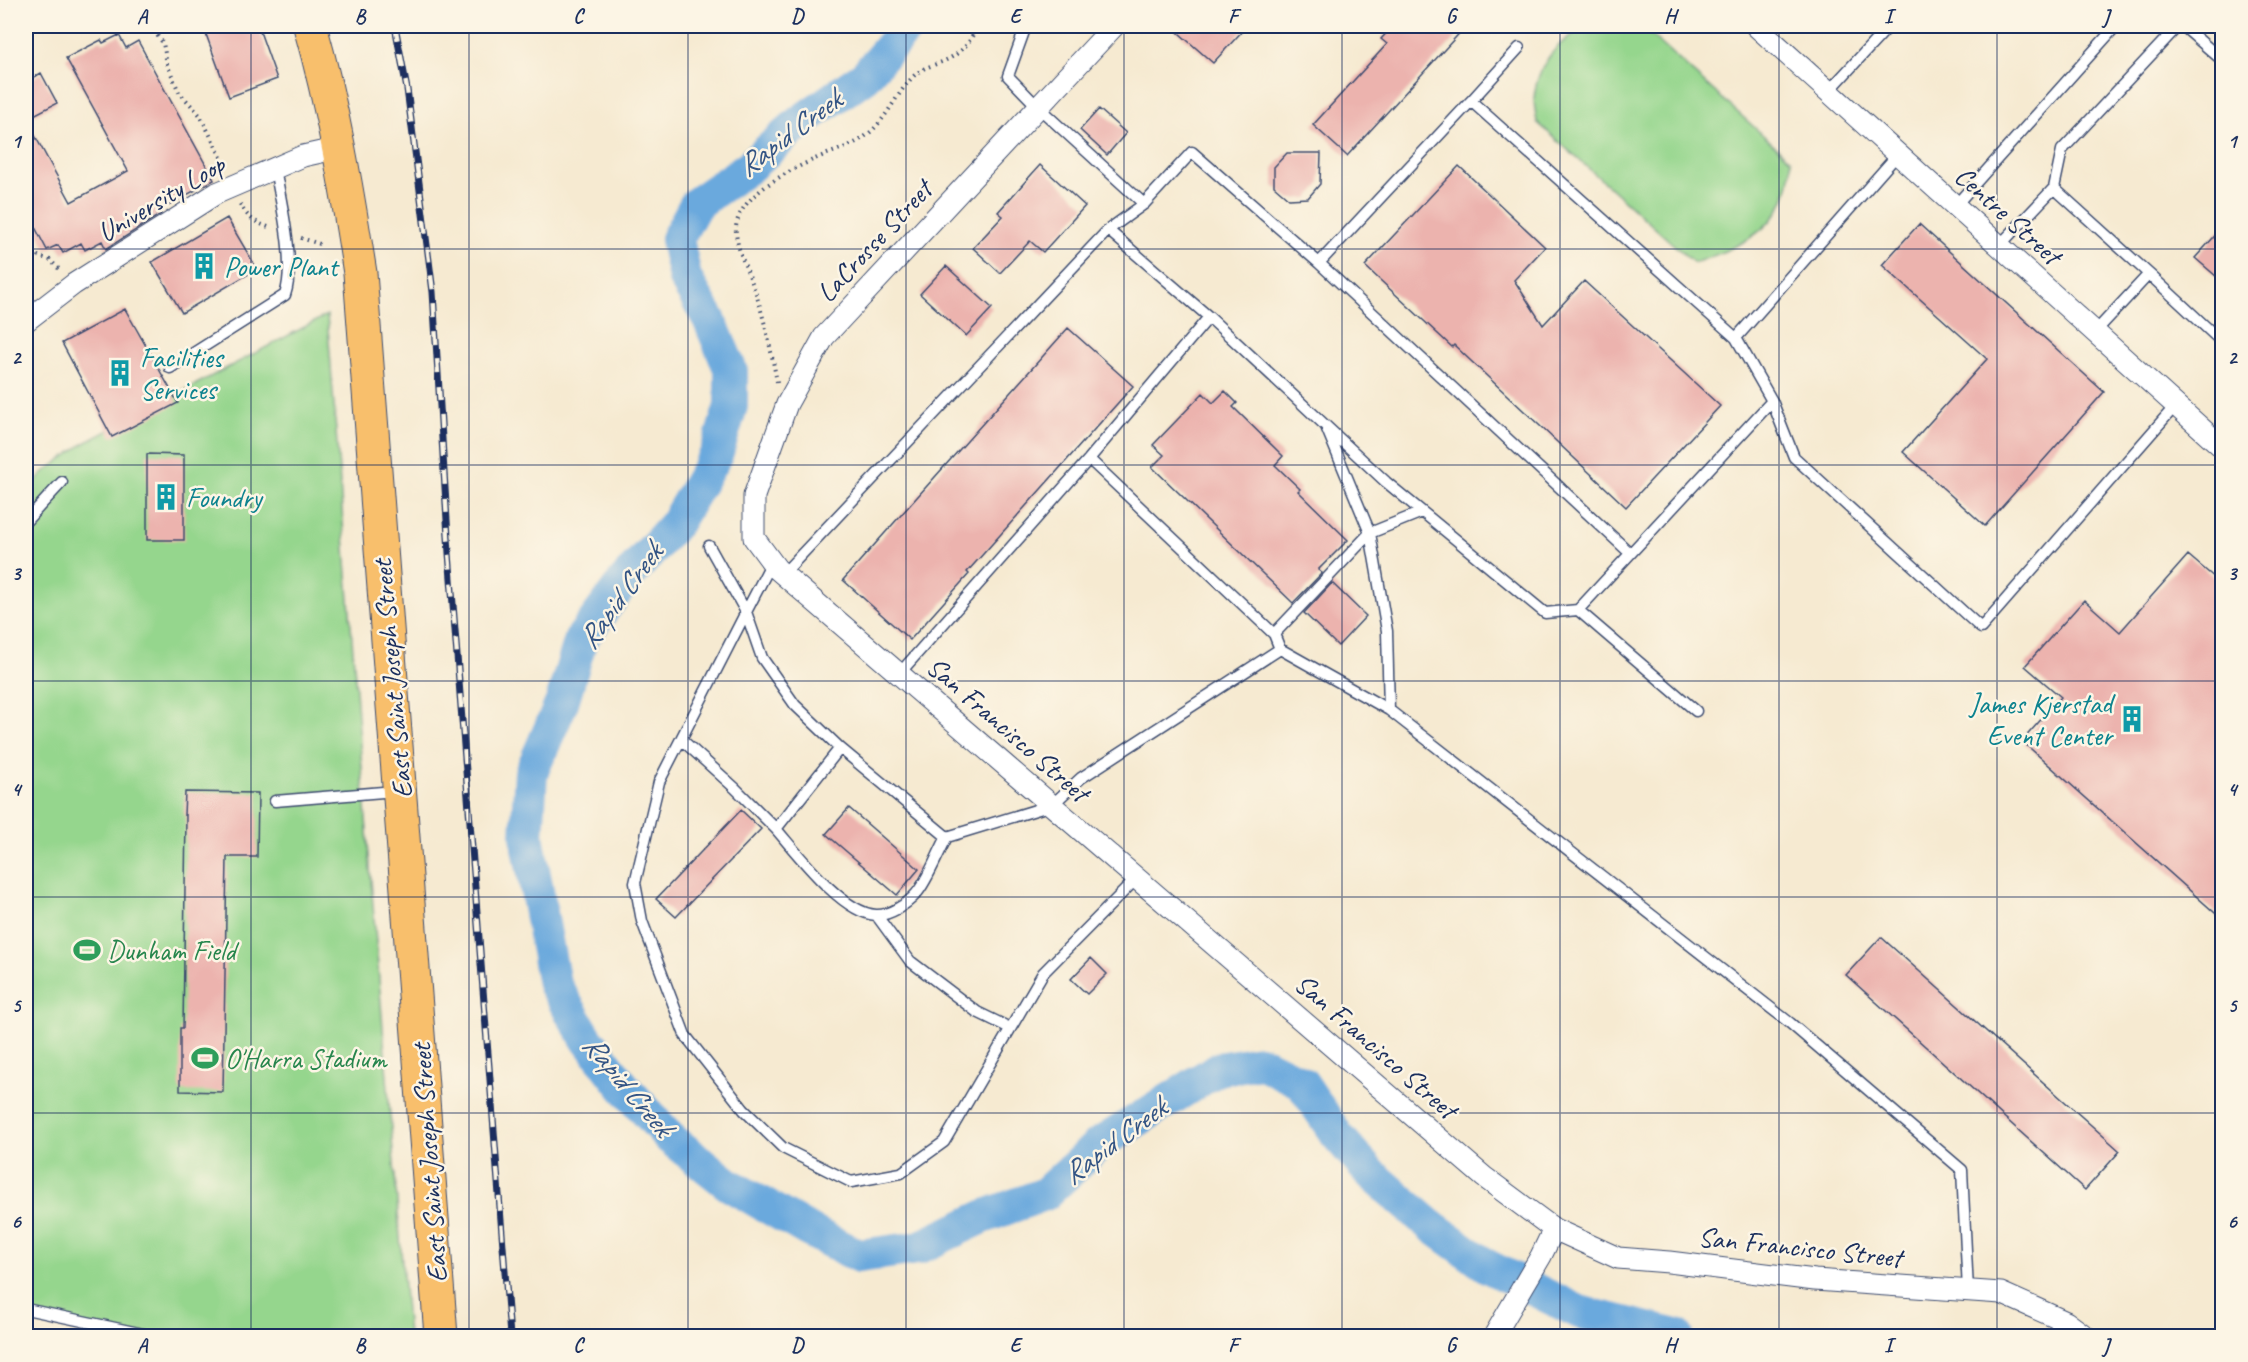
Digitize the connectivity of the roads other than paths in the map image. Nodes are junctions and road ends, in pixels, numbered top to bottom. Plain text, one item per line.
1 (310, 26) edge
2 (1026, 26) edge
3 (1114, 26) edge
4 (1756, 26) edge
5 (1889, 26) edge
6 (2116, 26) edge
7 (2178, 26) edge
8 (2183, 26) edge
9 (1519, 48) dead end
10 (2223, 60) edge
11 (1829, 91) junction
12 (1471, 101) junction
13 (1038, 107) junction
14 (339, 148) junction
15 (1898, 154) junction
16 (275, 168) junction
17 (2054, 188) junction
18 (1144, 204) junction
19 (1955, 206) junction
20 (1108, 230) junction
21 (2000, 245) junction
22 (1319, 263) junction
23 (2149, 274) junction
24 (1209, 317) junction
25 (26, 321) edge
26 (2095, 332) junction
27 (1736, 338) junction
28 (2223, 342) edge
29 (170, 368) dead end
30 (1772, 401) junction
31 (2176, 405) junction
32 (1326, 426) junction
33 (2223, 447) edge
34 (1089, 459) junction
35 (63, 483) dead end
36 (1422, 512) junction
37 (26, 521) edge
38 (1370, 532) junction
39 (754, 538) joint
40 (709, 546) dead end
41 (1630, 553) junction
42 (778, 568) junction
43 (1578, 610) junction
44 (746, 612) junction
45 (1274, 634) junction
46 (1280, 649) junction
47 (899, 674) junction
48 (1389, 710) junction
49 (1696, 711) dead end
50 (682, 740) junction
51 (840, 748) junction
52 (401, 791) junction
53 (275, 801) dead end
54 (1052, 805) junction
55 (776, 829) junction
56 (946, 837) junction
57 (1137, 878) junction
58 (877, 916) junction
59 (1010, 1028) junction
60 (1554, 1228) junction
61 (1968, 1291) junction
62 (26, 1309) edge
63 (1495, 1335) edge
64 (153, 1336) edge
65 (441, 1336) edge
66 (2085, 1336) edge

1 - 14 main road, East Saint Joseph Street
2 - 13 lane
3 - 13 street, LaCrosse Street
4 - 11 street, Centre Street
5 - 11 lane
6 - 19 lane
7 - 17 lane
8 - 10 lane
9 - 12 lane
11 - 15 street, Centre Street
12 - 22 lane
12 - 27 lane
13 - 18 lane
13 - 39 street, LaCrosse Street
14 - 16 street, University Loop
14 - 52 main road, East Saint Joseph Street
15 - 19 street, Centre Street
15 - 27 lane
16 - 25 street, University Loop
16 - 29 lane
17 - 21 lane
17 - 23 lane
18 - 20 lane
18 - 22 lane
19 - 21 street, Centre Street
20 - 24 lane
20 - 42 lane
21 - 26 street, Centre Street
22 - 41 lane
23 - 26 lane
23 - 28 lane
24 - 32 lane
24 - 34 lane
26 - 31 street, Centre Street
27 - 30 lane
30 - 31 lane
30 - 41 lane
31 - 33 street, Centre Street
32 - 36 lane
32 - 38 lane
34 - 45 lane
34 - 47 lane
35 - 37 lane
36 - 38 lane
36 - 43 lane
38 - 45 lane
38 - 48 lane
39 - 42 street, San Francisco Street
40 - 44 lane
41 - 43 lane
42 - 44 lane
42 - 47 street, San Francisco Street
43 - 49 lane
44 - 50 lane
44 - 51 lane
45 - 46 lane
46 - 48 lane
46 - 54 lane
47 - 54 street, San Francisco Street
48 - 61 lane
50 - 55 lane
50 - 59 lane
51 - 55 lane
51 - 56 lane
52 - 53 lane
52 - 65 main road, East Saint Joseph Street
54 - 56 lane
54 - 57 street, San Francisco Street
55 - 58 lane
56 - 58 lane
57 - 59 lane
57 - 60 street, San Francisco Street
58 - 59 lane
60 - 61 street, San Francisco Street
60 - 63 street
61 - 66 street, San Francisco Street
62 - 64 lane

